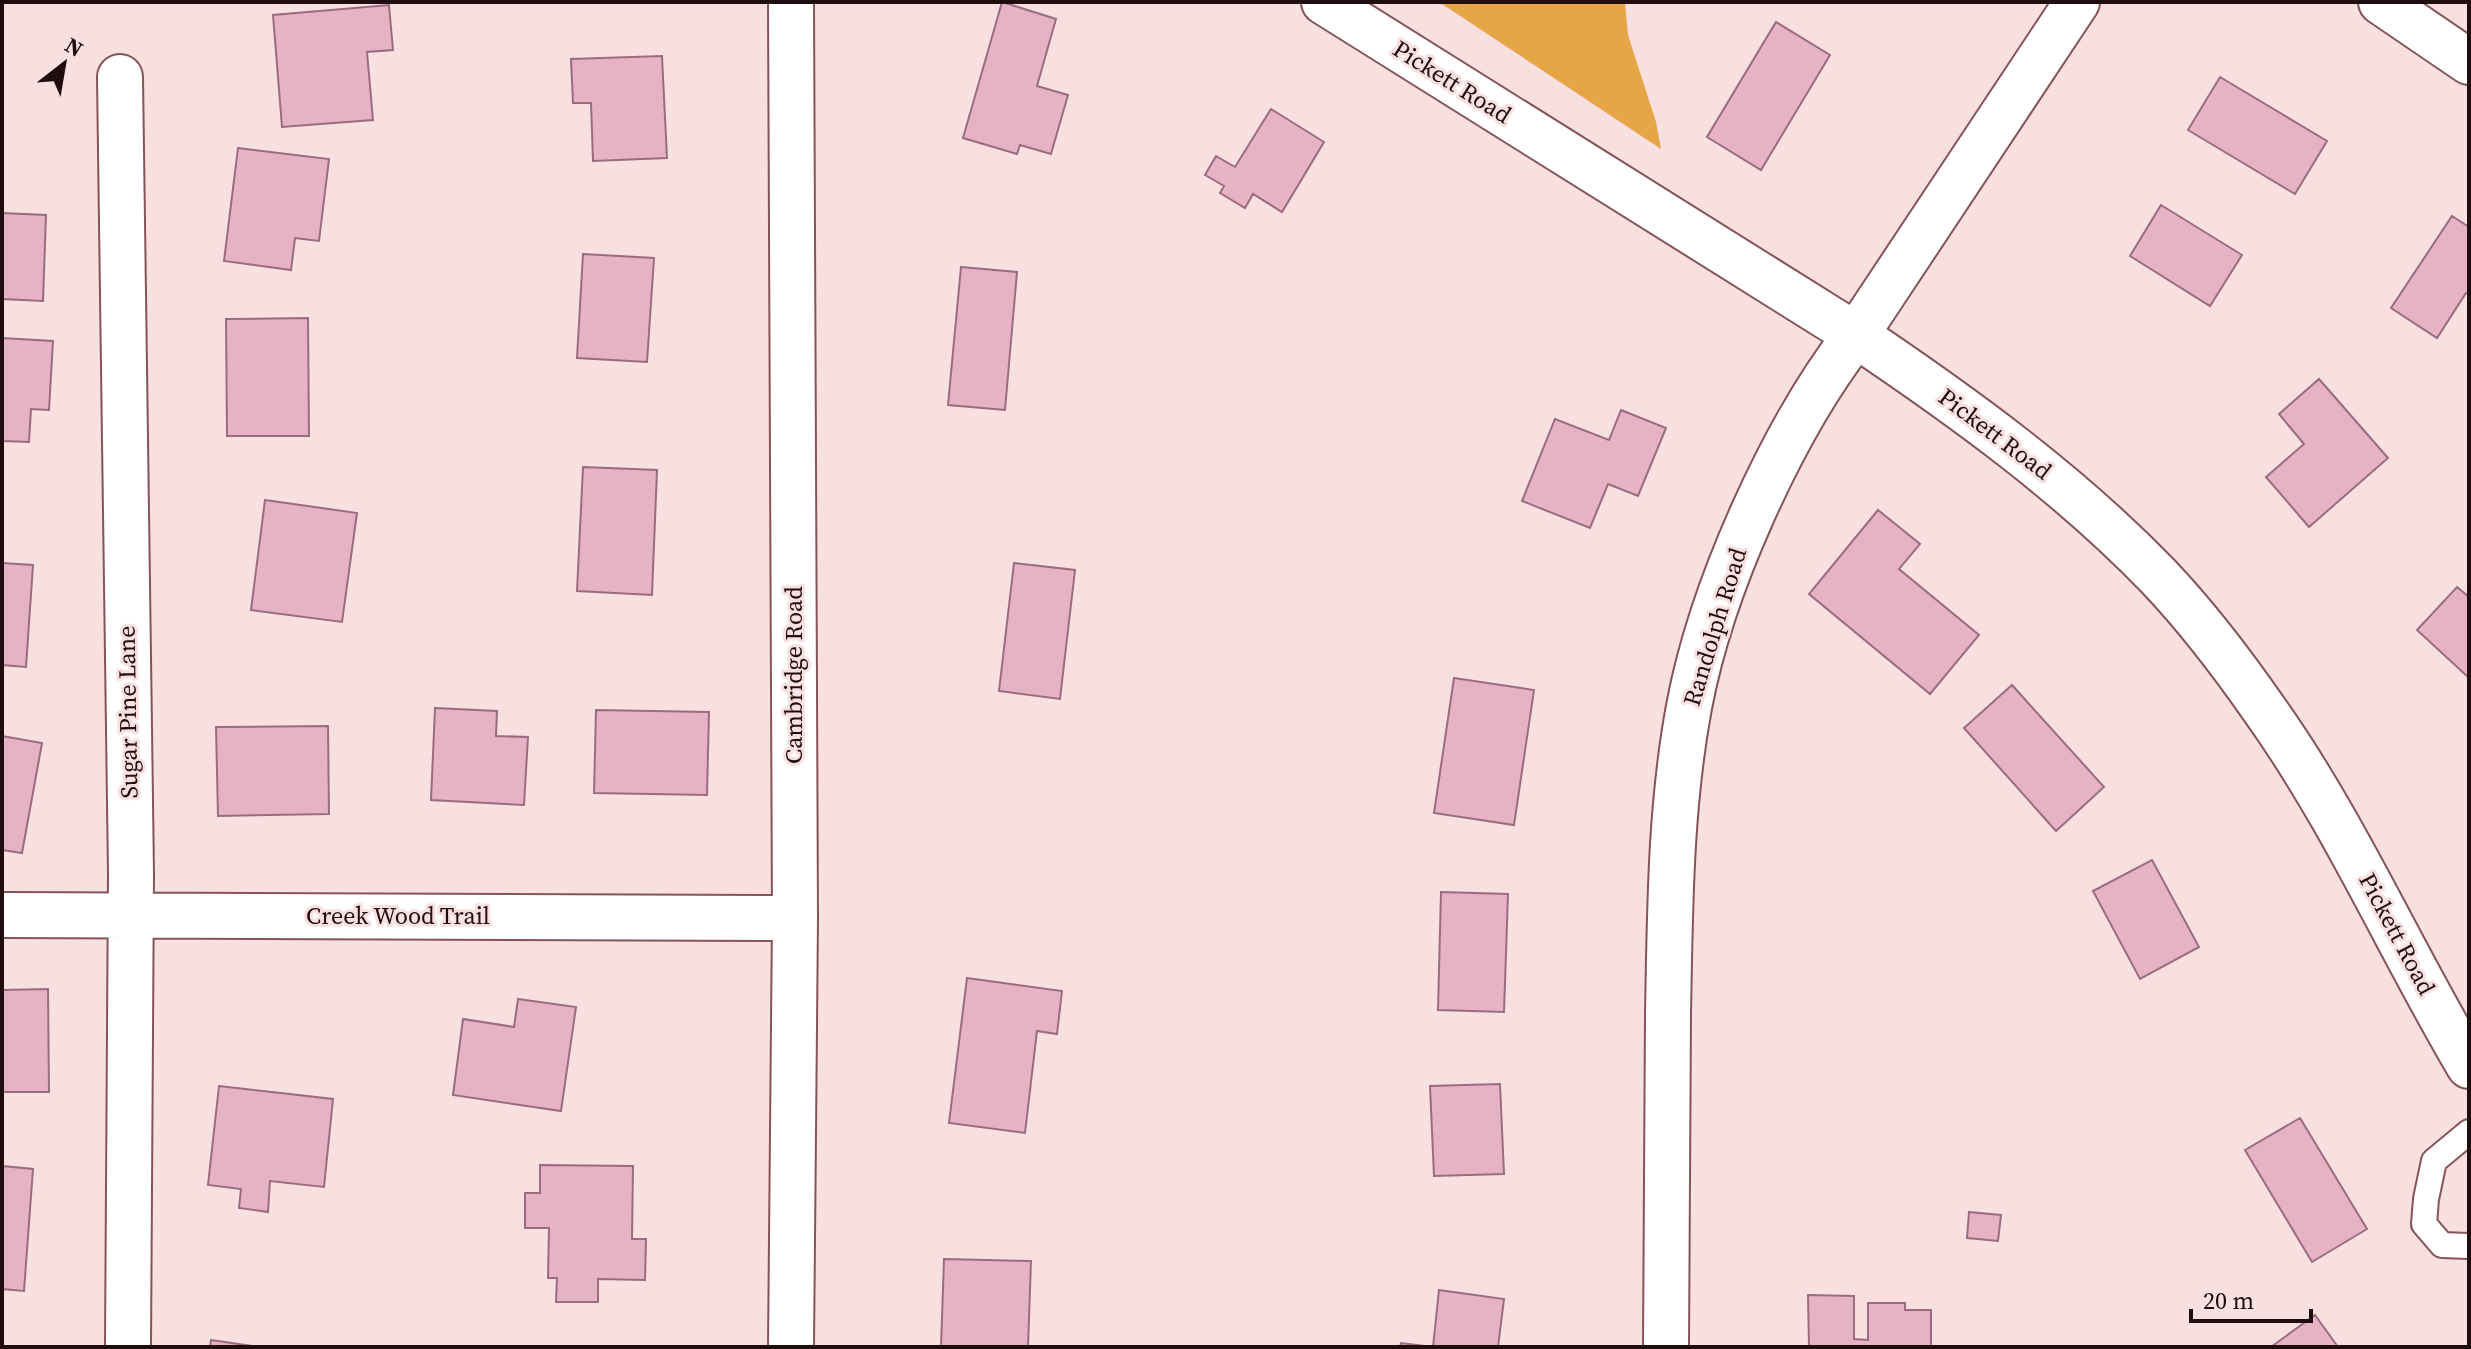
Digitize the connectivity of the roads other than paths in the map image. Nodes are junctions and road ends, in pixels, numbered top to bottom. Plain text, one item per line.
1 (791, 2) edge
2 (1324, 2) edge
3 (2077, 2) edge
4 (2381, 2) edge
5 (2469, 62) edge
6 (120, 77) dead end
7 (1856, 335) junction
8 (2, 915) edge
9 (130, 916) junction
10 (795, 918) junction
11 (2469, 1066) edge
12 (2469, 1132) edge
13 (2469, 1246) edge
14 (128, 1347) edge
15 (791, 1347) edge
16 (1666, 1347) edge

1 - 10 street, Cambridge Road
2 - 7 street, Pickett Road
3 - 7 street, Randolph Road
4 - 5 street
6 - 9 street, Sugar Pine Lane
7 - 11 street, Pickett Road
7 - 16 street, Randolph Road
8 - 9 street, Creek Wood Trail
9 - 10 street, Creek Wood Trail
9 - 14 street, Sugar Pine Lane
10 - 15 street, Cambridge Road
12 - 13 lane

